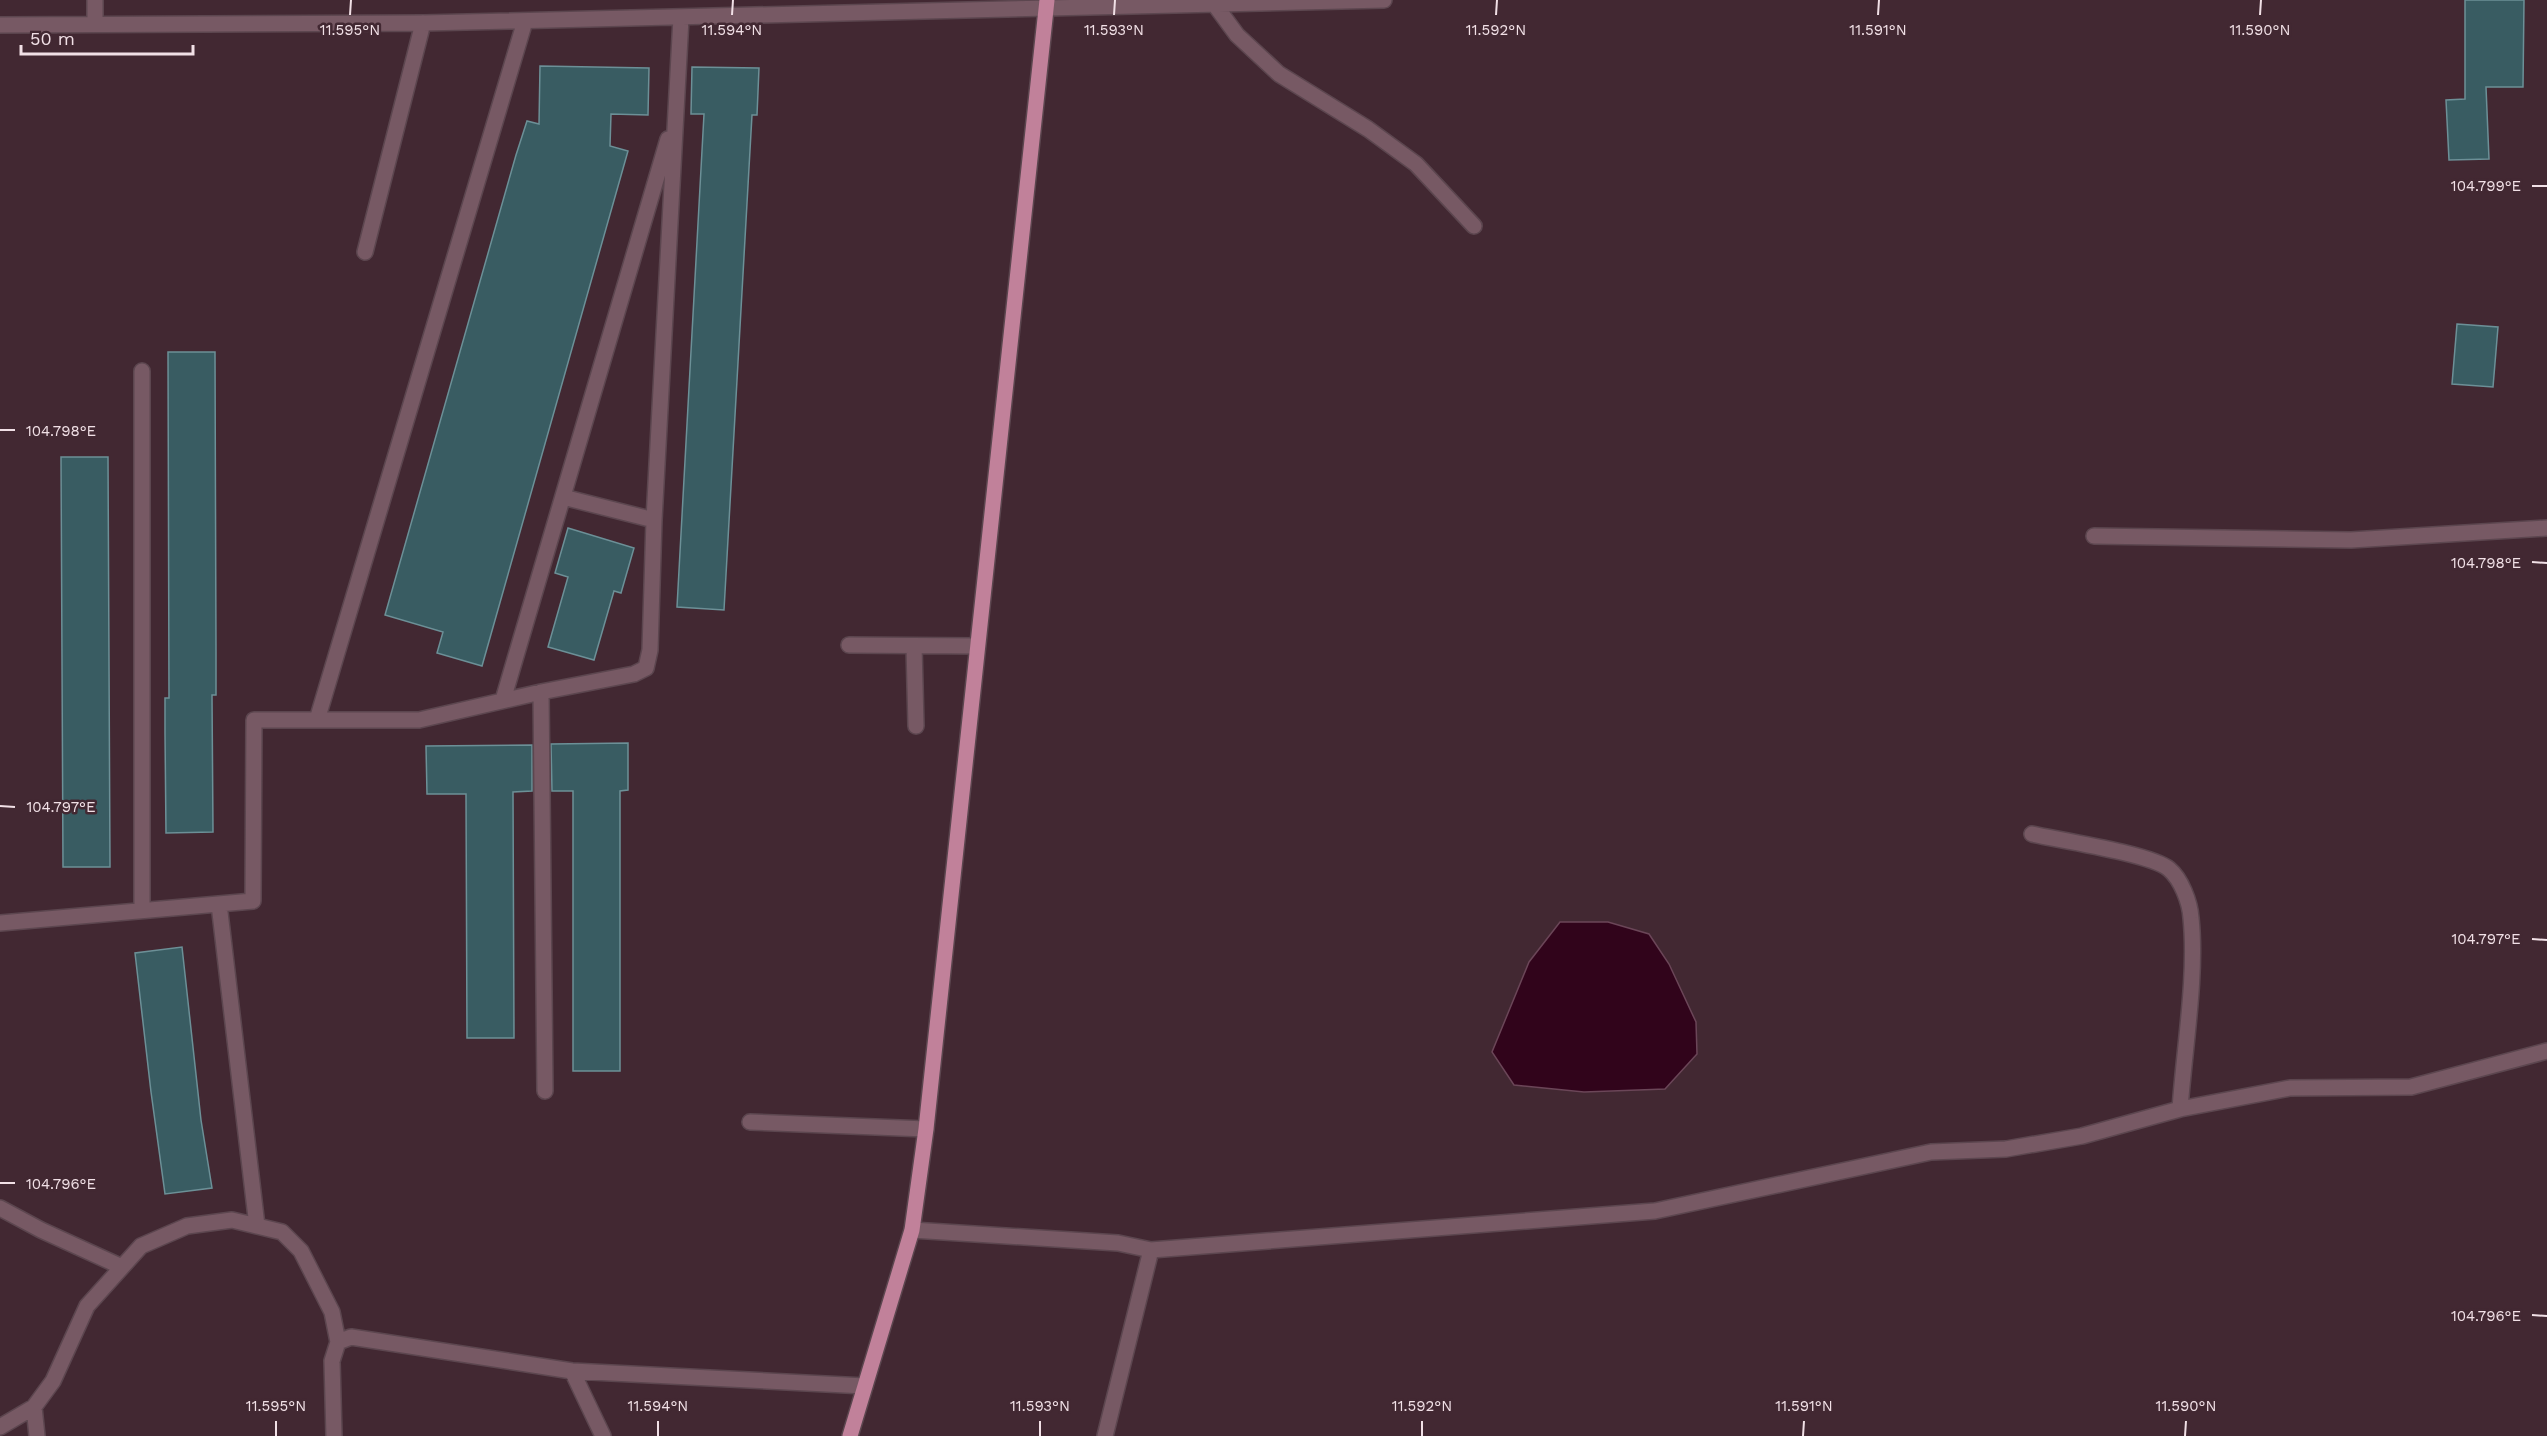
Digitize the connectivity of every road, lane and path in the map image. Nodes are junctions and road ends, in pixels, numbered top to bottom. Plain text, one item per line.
1 (95, 0) edge
2 (1384, 0) edge
3 (1047, 5) edge
4 (1215, 5) junction
5 (681, 18) junction
6 (525, 21) junction
7 (423, 23) junction
8 (95, 24) junction
9 (0, 25) edge
10 (676, 113) junction
11 (1474, 226) dead end
12 (365, 252) dead end
13 (142, 371) dead end
14 (563, 497) junction
15 (654, 520) junction
16 (2547, 528) edge
17 (2094, 536) dead end
18 (849, 645) dead end
19 (914, 646) junction
20 (977, 646) junction
21 (541, 692) junction
22 (503, 700) junction
23 (317, 720) junction
24 (916, 726) dead end
25 (2032, 834) dead end
26 (219, 904) junction
27 (142, 910) junction
28 (0, 923) edge
29 (2547, 1051) edge
30 (546, 1091) dead end
31 (2180, 1109) junction
32 (750, 1122) dead end
33 (926, 1129) junction
34 (0, 1208) edge
35 (256, 1226) junction
36 (912, 1230) junction
37 (1150, 1250) junction
38 (122, 1267) junction
39 (338, 1342) junction
40 (572, 1371) junction
41 (865, 1386) junction
42 (34, 1407) junction
43 (0, 1427) edge
44 (37, 1436) edge
45 (334, 1436) edge
46 (603, 1436) edge
47 (850, 1436) edge
48 (1105, 1436) edge

1 - 8 street
2 - 4 street
3 - 4 street
3 - 5 street
3 - 20 main road
4 - 11 street
5 - 6 street
5 - 10 street
6 - 7 street
6 - 23 street
7 - 8 street
7 - 12 street
8 - 9 street
10 - 14 street
10 - 15 street
13 - 27 street
14 - 15 street
14 - 22 street
15 - 21 street
16 - 17 street
18 - 19 street
19 - 20 street
19 - 24 street
20 - 33 main road
21 - 22 street
21 - 30 street
22 - 23 street
23 - 26 street
25 - 31 street
26 - 27 street
26 - 35 street
27 - 28 street
29 - 31 street
31 - 37 street
32 - 33 street
33 - 36 main road
34 - 38 street
35 - 38 street
35 - 39 street
36 - 37 street
36 - 41 main road
37 - 48 street
38 - 42 street
39 - 40 street
39 - 45 street
40 - 41 street
40 - 46 street
41 - 47 main road
42 - 43 street
42 - 44 street

